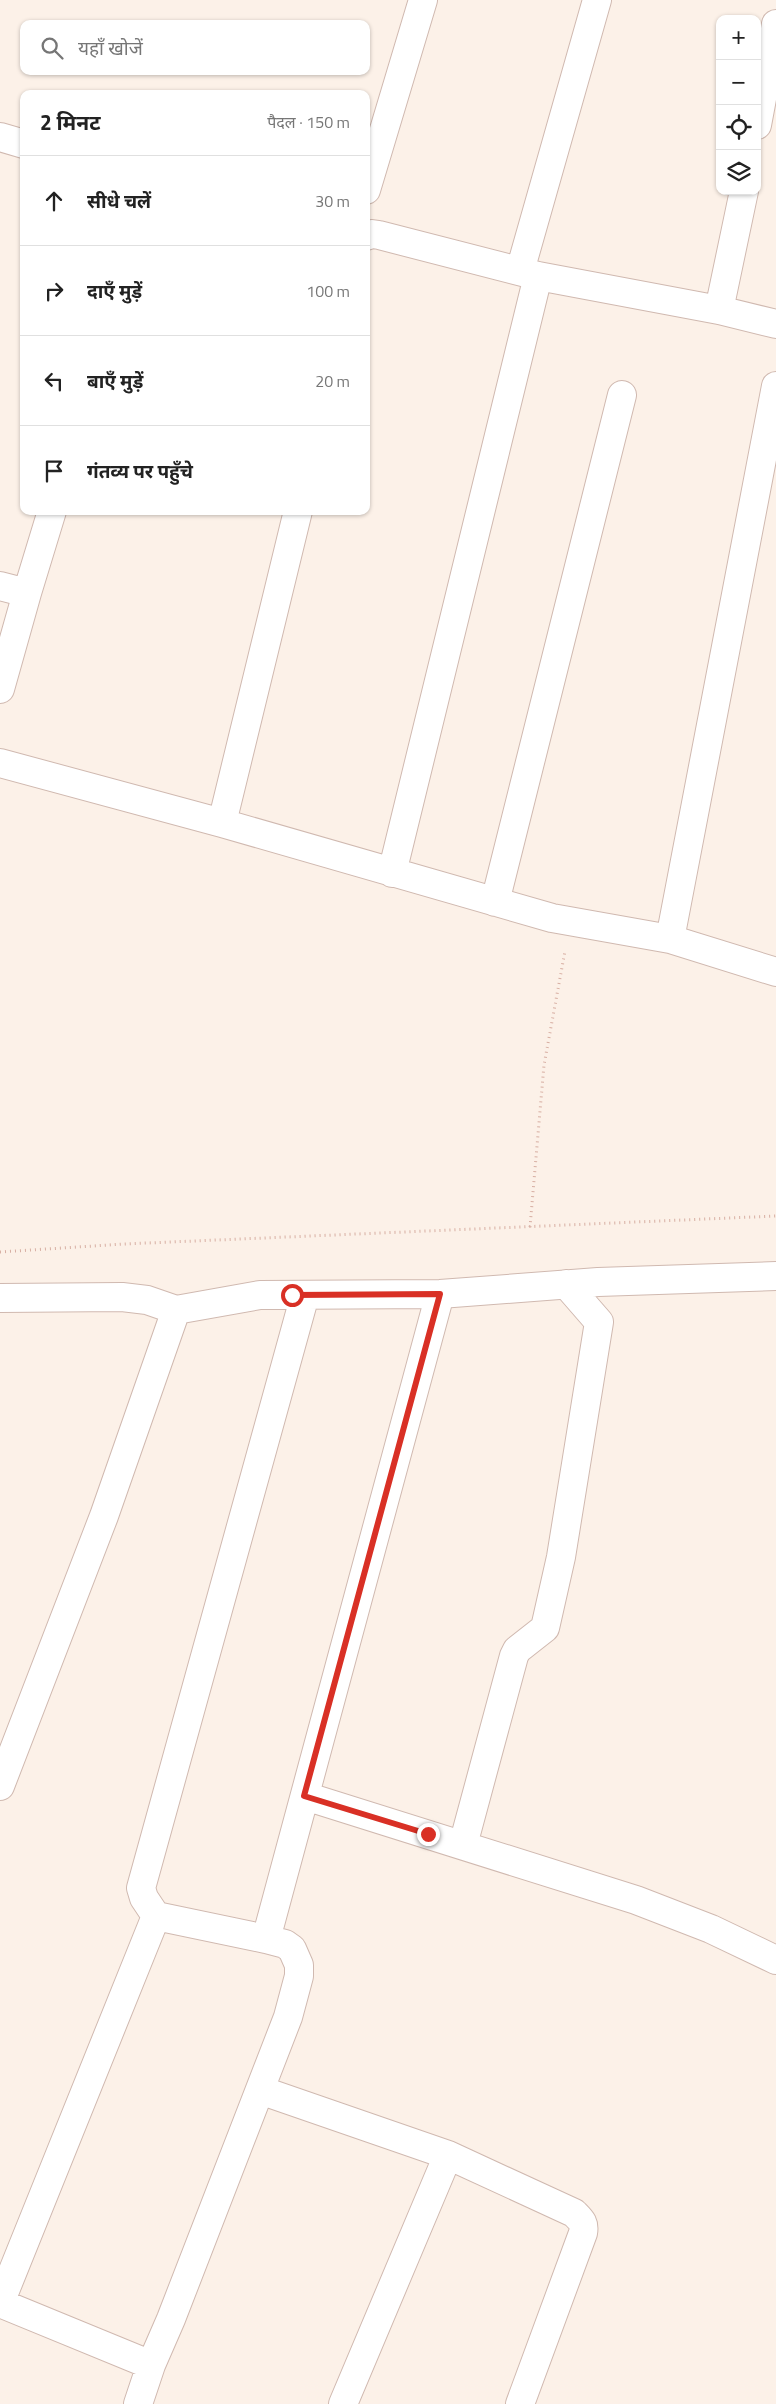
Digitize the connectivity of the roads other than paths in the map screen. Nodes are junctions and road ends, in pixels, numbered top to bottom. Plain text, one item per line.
1 (423, 0) edge
2 (597, 0) edge
3 (776, 24) edge
4 (761, 105) edge
5 (0, 137) edge
6 (20, 143) edge
7 (370, 177) edge
8 (743, 195) edge
9 (370, 235) edge
10 (529, 273) junction
11 (720, 310) junction
12 (776, 324) edge
13 (776, 386) edge
14 (622, 395) dead end
15 (51, 515) edge
16 (297, 515) edge
17 (0, 586) edge
18 (27, 593) junction
19 (0, 690) edge
20 (0, 763) edge
21 (222, 823) junction
22 (392, 873) junction
23 (495, 902) junction
24 (670, 939) junction
25 (776, 972) edge
26 (776, 1276) edge
27 (566, 1284) junction
28 (305, 1294) junction
29 (440, 1294) junction
30 (0, 1298) edge
31 (176, 1310) junction
32 (0, 1786) edge
33 (304, 1796) junction
34 (463, 1845) junction
35 (156, 1916) junction
36 (266, 1939) junction
37 (776, 1960) edge
38 (260, 2090) junction
39 (448, 2155) junction
40 (0, 2303) edge
41 (151, 2364) junction
42 (138, 2404) edge
43 (343, 2404) edge
44 (520, 2404) edge

1 - 7 street
2 - 10 street
3 - 4 street
5 - 6 street
8 - 11 street
9 - 10 street
10 - 11 street
10 - 22 street
11 - 12 street
13 - 24 street
14 - 23 street
15 - 18 street
16 - 21 street
17 - 18 street
18 - 19 street
20 - 21 street
21 - 22 street
22 - 23 street
23 - 24 street
24 - 25 street
26 - 27 street
27 - 29 street
27 - 34 street
28 - 29 street
28 - 31 street
28 - 35 street
29 - 33 street
30 - 31 street
31 - 32 street
33 - 34 street
33 - 36 street
34 - 37 street
35 - 36 street
35 - 40 street
36 - 38 street
38 - 39 street
38 - 41 street
39 - 43 street
39 - 44 street
40 - 41 street
41 - 42 street

